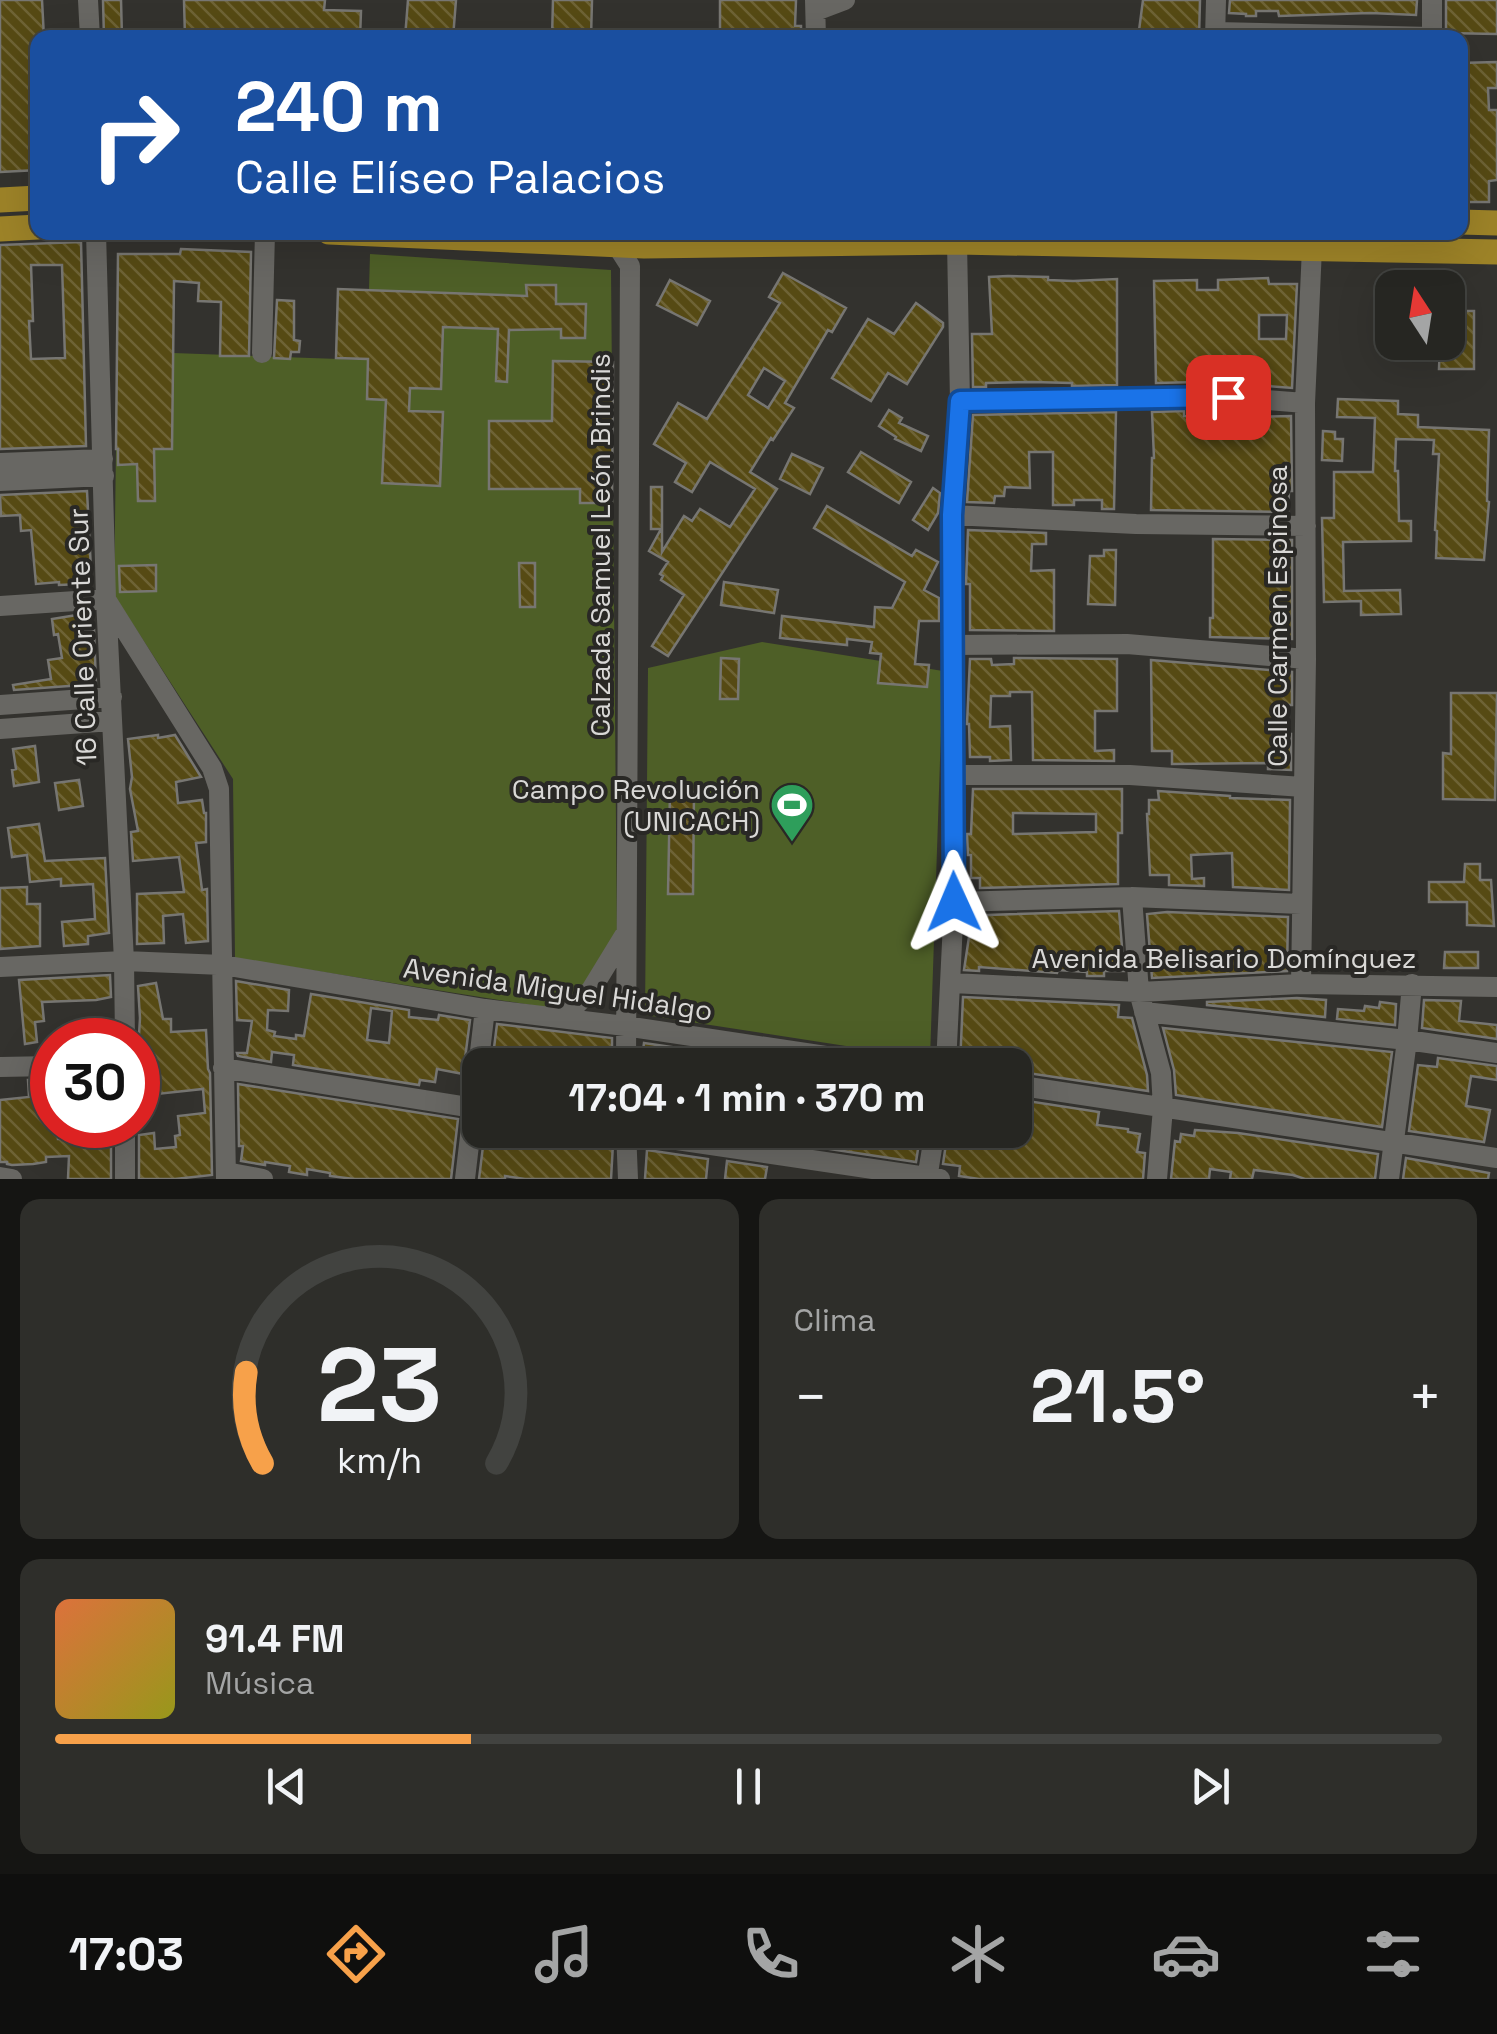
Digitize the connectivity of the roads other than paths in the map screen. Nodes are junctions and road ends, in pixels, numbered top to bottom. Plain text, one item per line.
1 (88, 0) edge
2 (845, 0) edge
3 (1216, 0) edge
4 (1432, 0) edge
5 (815, 6) edge
6 (90, 30) edge
7 (1216, 30) edge
8 (1432, 30) edge
9 (30, 198) edge
10 (0, 200) edge
11 (1468, 222) edge
12 (1497, 223) edge
13 (30, 227) edge
14 (0, 229) edge
15 (96, 240) edge
16 (265, 240) edge
17 (530, 240) edge
18 (957, 242) junction
19 (1433, 242) edge
20 (630, 244) edge
21 (1312, 248) junction
22 (1497, 252) edge
23 (262, 352) dead end
24 (960, 401) junction
25 (1305, 403) junction
26 (0, 462) edge
27 (103, 468) junction
28 (0, 481) edge
29 (952, 515) junction
30 (1306, 526) junction
31 (106, 600) junction
32 (0, 606) edge
33 (952, 646) junction
34 (1306, 659) junction
35 (112, 696) junction
36 (0, 705) edge
37 (112, 721) junction
38 (0, 729) edge
39 (953, 775) junction
40 (1304, 787) junction
41 (1132, 897) junction
42 (954, 902) junction
43 (1301, 904) junction
44 (625, 935) junction
45 (124, 961) junction
46 (223, 965) junction
47 (0, 967) edge
48 (952, 984) junction
49 (1301, 984) junction
50 (1412, 984) junction
51 (1497, 986) edge
52 (1141, 1002) junction
53 (485, 1009) junction
54 (125, 1018) edge
55 (552, 1018) junction
56 (625, 1026) junction
57 (1407, 1040) junction
58 (482, 1048) edge
59 (626, 1048) edge
60 (772, 1048) edge
61 (947, 1048) edge
62 (1497, 1053) edge
63 (0, 1066) edge
64 (30, 1066) edge
65 (223, 1068) junction
66 (1032, 1088) edge
67 (462, 1107) edge
68 (1163, 1108) junction
69 (1394, 1142) junction
70 (126, 1148) edge
71 (470, 1148) edge
72 (623, 1148) edge
73 (733, 1148) edge
74 (934, 1148) edge
75 (1497, 1158) edge
76 (226, 1176) edge
77 (0, 1177) edge
78 (931, 1178) edge
79 (12, 1179) edge
80 (126, 1179) edge
81 (263, 1179) edge
82 (465, 1179) edge
83 (628, 1179) edge
84 (1157, 1179) edge
85 (1389, 1179) edge

1 - 6 street
2 - 5 street
3 - 7 street
4 - 8 street
9 - 10 main road
11 - 12 main road
13 - 14 main road
15 - 27 street, 16 Calle Oriente Sur
16 - 23 street
17 - 20 main road
18 - 20 main road
18 - 21 main road
18 - 24 street
19 - 21 main road
19 - 22 main road
20 - 44 street, Calzada Samuel León Brindis
21 - 25 street, Calle Carmen Espinosa
24 - 25 street
24 - 29 street
25 - 30 street, Calle Carmen Espinosa
26 - 27 street
27 - 28 street
27 - 31 street, 16 Calle Oriente Sur
29 - 30 street
29 - 33 street
30 - 34 street, Calle Carmen Espinosa
31 - 32 street
31 - 35 street, 16 Calle Oriente Sur
31 - 46 street
33 - 34 street
33 - 39 street
34 - 40 street, Calle Carmen Espinosa
35 - 36 street
35 - 37 street, 16 Calle Oriente Sur
37 - 38 street
37 - 45 street, 16 Calle Oriente Sur
39 - 40 street
39 - 42 street
40 - 43 street, Calle Carmen Espinosa
41 - 42 street
41 - 43 street
41 - 52 street
42 - 48 street
43 - 49 street, Calle Carmen Espinosa
44 - 55 street
44 - 56 street, Calzada Samuel León Brindis
45 - 46 street, Avenida Miguel Hidalgo
45 - 47 street, Avenida Miguel Hidalgo
45 - 54 street, 16 Calle Oriente Sur
46 - 53 street, Avenida Miguel Hidalgo
46 - 65 street
48 - 52 street, Avenida Belisario Domínguez
48 - 61 street
49 - 50 street, Avenida Belisario Domínguez
49 - 52 street, Avenida Belisario Domínguez
50 - 51 street, Avenida Belisario Domínguez
50 - 57 street
52 - 57 street
52 - 68 street
53 - 55 street, Avenida Miguel Hidalgo
53 - 58 street
55 - 56 street, Avenida Miguel Hidalgo
56 - 59 street, Calzada Samuel León Brindis
56 - 60 street, Avenida Miguel Hidalgo
57 - 62 street
57 - 69 street
63 - 64 street
65 - 67 street
65 - 76 street
66 - 68 street
68 - 69 street
68 - 84 street
69 - 75 street
69 - 85 street
70 - 80 street
71 - 82 street
72 - 83 street
73 - 78 street
74 - 78 street
76 - 81 street
77 - 79 street

